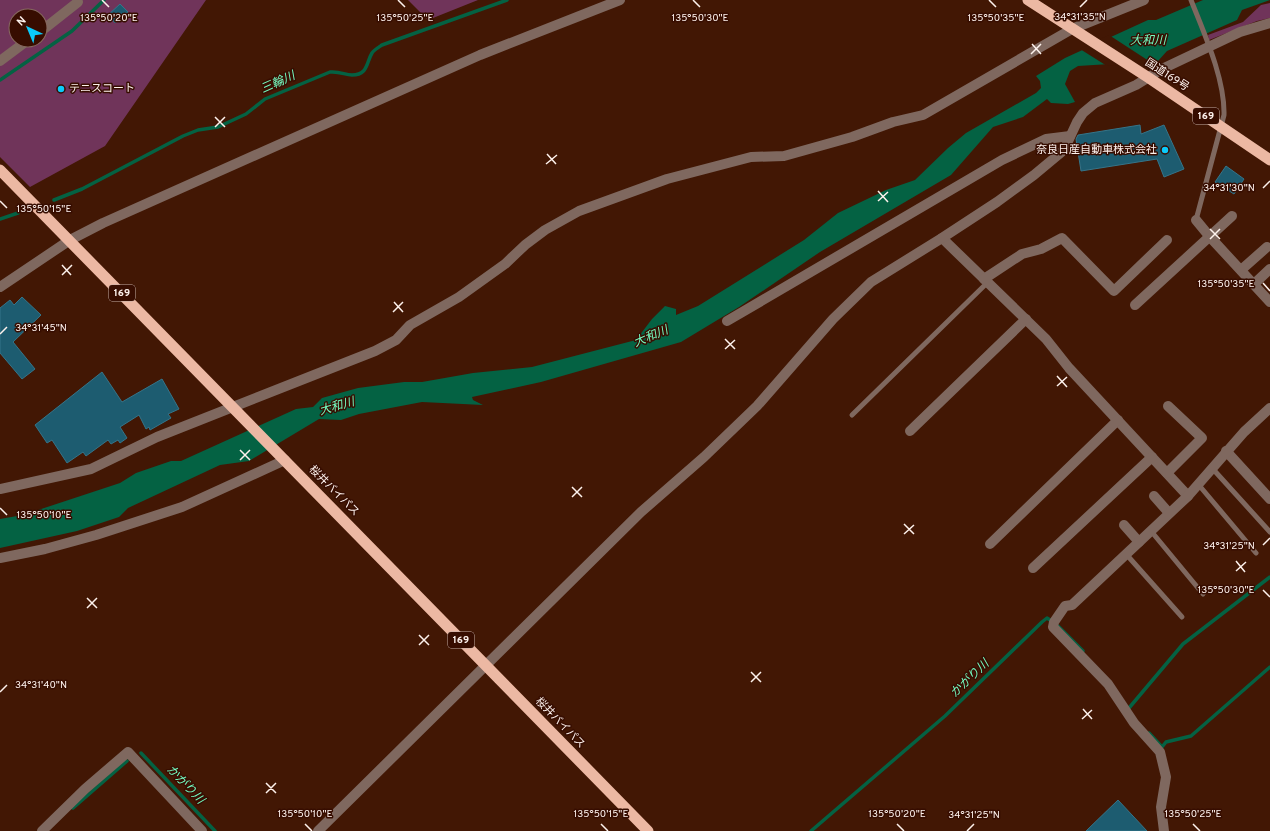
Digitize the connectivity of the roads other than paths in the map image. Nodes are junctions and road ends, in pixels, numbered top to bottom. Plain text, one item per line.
1 (620, 0) edge
2 (1028, 0) edge
3 (1144, 0) edge
4 (1190, 0) edge
5 (79, 1) edge
6 (1270, 22) edge
7 (48, 26) edge
8 (1074, 31) junction
9 (1209, 47) junction
10 (17, 48) edge
11 (0, 61) edge
12 (1145, 76) junction
13 (1220, 125) junction
14 (1070, 136) junction
15 (1270, 160) edge
16 (0, 170) edge
17 (1232, 216) dead end
18 (1196, 220) joint
19 (1210, 237) junction
20 (942, 238) junction
21 (70, 240) junction
22 (1167, 240) dead end
23 (1267, 247) dead end
24 (1270, 269) edge
25 (1242, 270) junction
26 (986, 280) junction
27 (1254, 284) junction
28 (0, 287) edge
29 (1270, 302) edge
30 (1135, 305) dead end
31 (1026, 319) junction
32 (727, 321) dead end
33 (1168, 406) dead end
34 (234, 408) junction
35 (1270, 408) edge
36 (852, 415) dead end
37 (1118, 420) junction
38 (910, 431) dead end
39 (1226, 451) junction
40 (1152, 457) junction
41 (285, 460) junction
42 (1212, 468) junction
43 (1167, 474) junction
44 (1198, 484) junction
45 (0, 489) edge
46 (1154, 496) dead end
47 (1188, 496) junction
48 (1270, 499) edge
49 (1169, 514) junction
50 (1124, 524) dead end
51 (1151, 531) junction
52 (1270, 532) edge
53 (1139, 542) junction
54 (990, 544) dead end
55 (1256, 553) dead end
56 (1126, 554) junction
57 (0, 558) edge
58 (1033, 568) dead end
59 (1203, 594) dead end
60 (1182, 617) dead end
61 (486, 665) junction
62 (42, 831) edge
63 (202, 831) edge
64 (318, 831) edge
65 (648, 831) edge
66 (1164, 831) edge

1 - 21 street
2 - 8 highway, 国道169号 / 169
3 - 8 street
4 - 9 lane
5 - 7 street
6 - 9 street
8 - 12 highway, 国道169号 / 169
8 - 34 street
9 - 12 street
9 - 13 lane
10 - 11 street
12 - 13 highway, 国道169号 / 169
12 - 14 street
13 - 15 highway, 国道169号 / 169
13 - 18 lane
14 - 20 street
14 - 32 street
16 - 21 highway, 桜井バイパス / 169
17 - 19 street
18 - 19 street
19 - 25 street
19 - 30 street
20 - 26 street
20 - 61 street
21 - 28 street
21 - 34 highway, 桜井バイパス / 169
22 - 26 street
23 - 25 street
24 - 27 street
25 - 27 street
26 - 31 street
26 - 36 lane
27 - 29 street
31 - 37 street
31 - 38 street
33 - 43 street
34 - 41 highway, 桜井バイパス / 169
34 - 45 street
35 - 39 street
37 - 40 street
37 - 54 street
39 - 42 street
39 - 48 street
40 - 43 street
40 - 58 street
41 - 57 street
41 - 61 highway, 桜井バイパス / 169
42 - 44 street
42 - 52 lane
43 - 47 street
44 - 47 street
44 - 55 lane
46 - 49 street
47 - 49 street
49 - 51 street
50 - 53 street
51 - 53 street
51 - 59 lane
53 - 56 street
56 - 60 lane
56 - 66 street
61 - 64 street
61 - 65 highway, 桜井バイパス / 169
62 - 63 street

